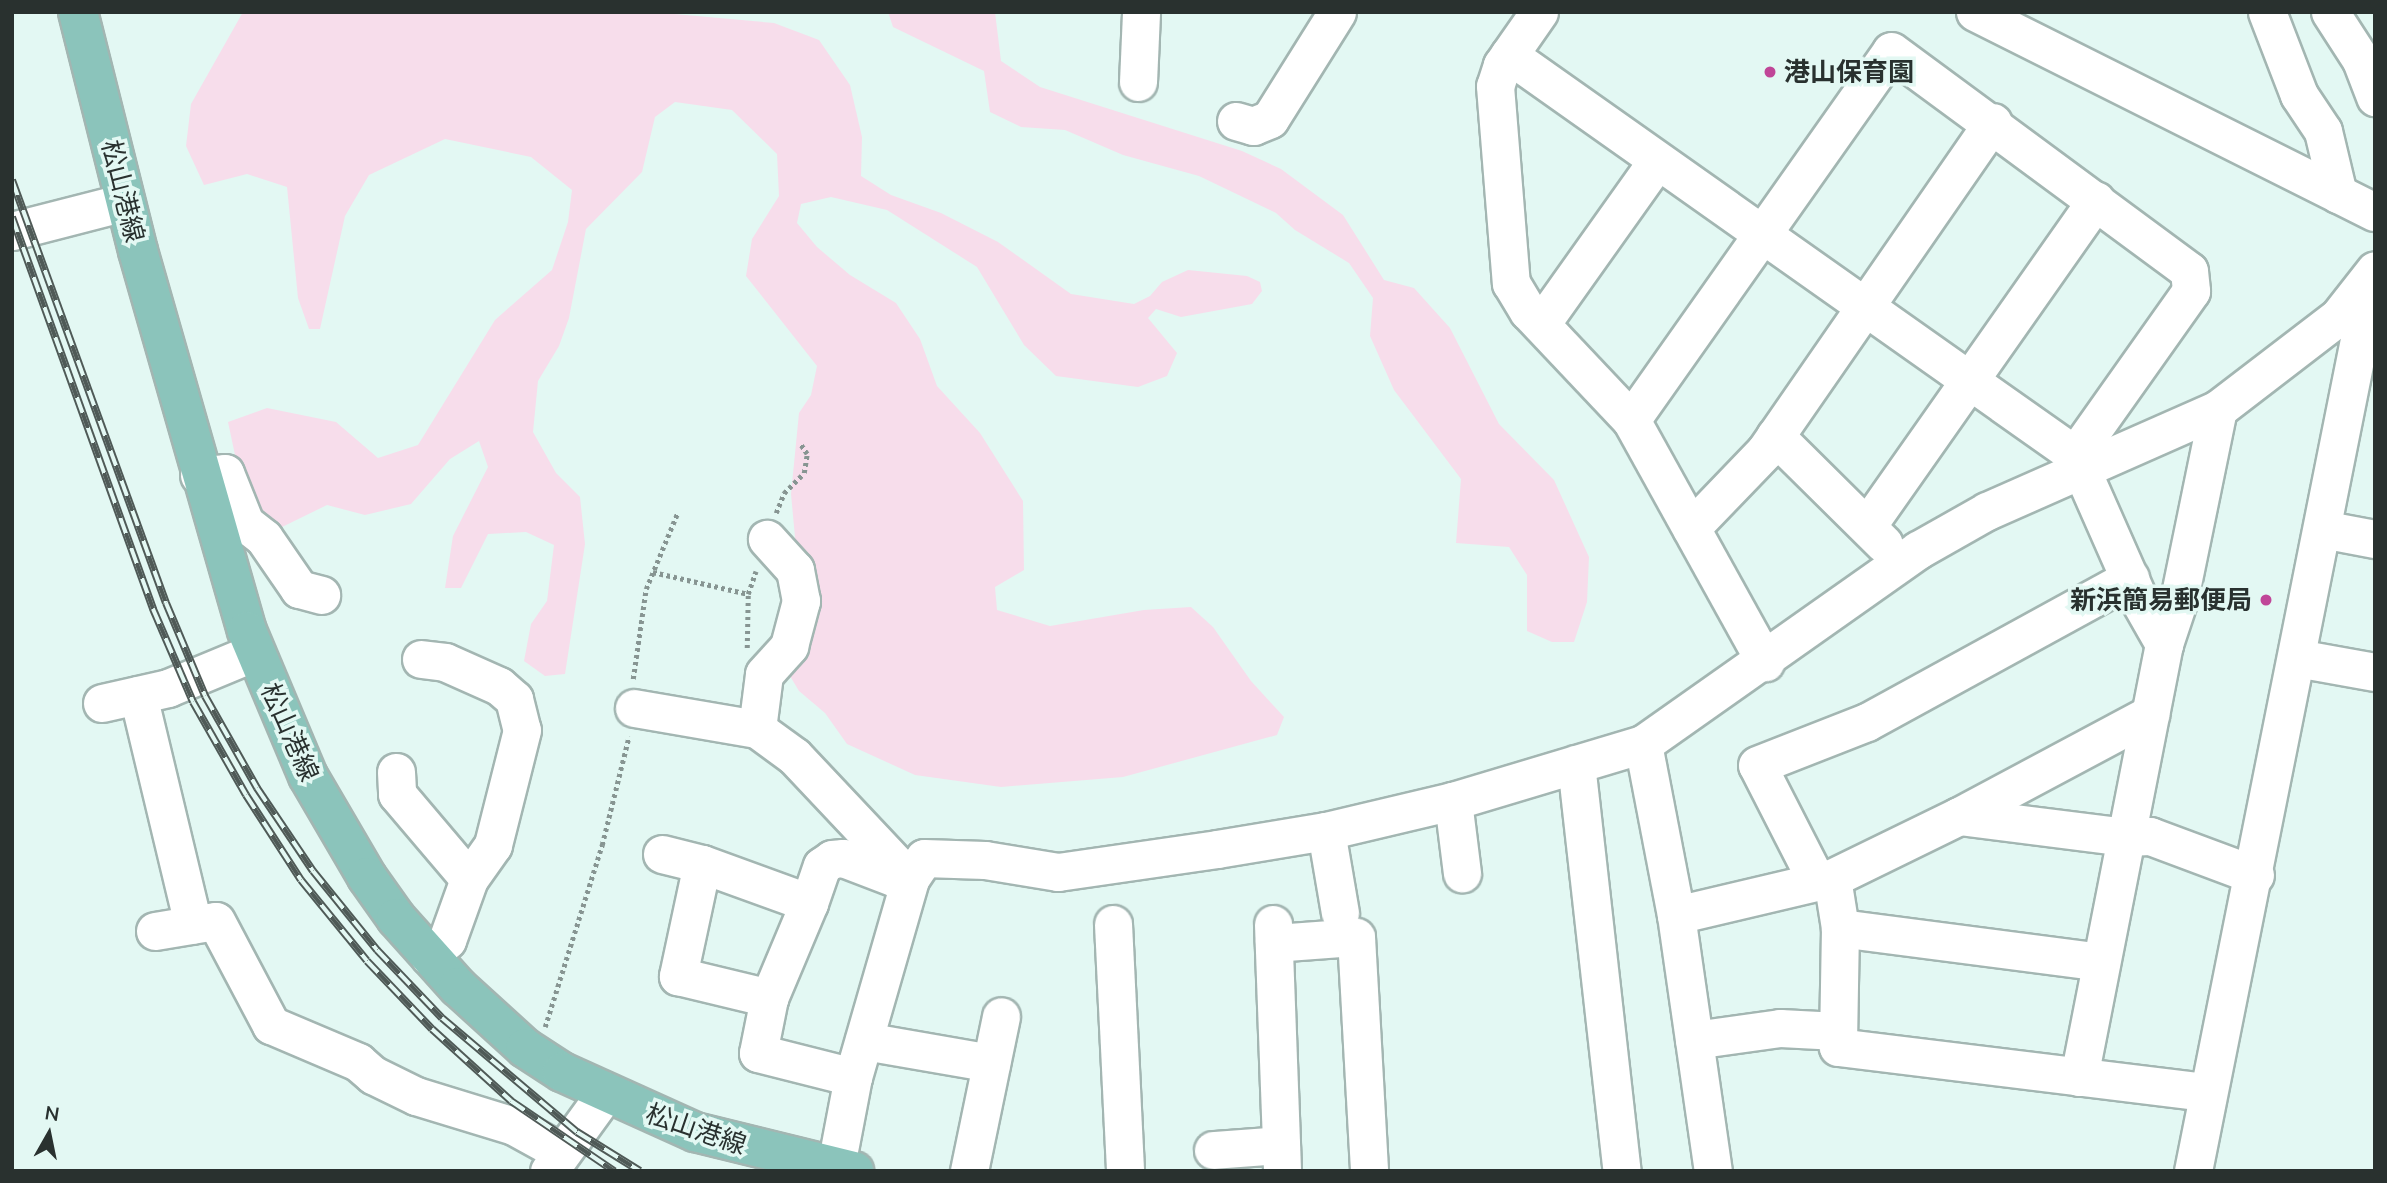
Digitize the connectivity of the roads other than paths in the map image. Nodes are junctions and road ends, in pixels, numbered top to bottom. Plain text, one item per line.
1 (78, 12) edge
2 (1141, 12) edge
3 (1539, 12) edge
4 (1975, 12) edge
5 (2267, 12) edge
6 (2330, 12) edge
7 (1335, 13) edge
8 (1509, 55) junction
9 (1138, 82) dead end
10 (2375, 97) edge
11 (1236, 121) dead end
12 (1993, 122) junction
13 (1657, 161) junction
14 (2338, 194) junction
15 (2096, 200) junction
16 (125, 202) junction
17 (2375, 212) edge
18 (12, 231) edge
19 (1761, 237) junction
20 (2373, 274) edge
21 (1865, 310) junction
22 (1541, 324) junction
23 (2364, 373) edge
24 (1969, 381) junction
25 (2218, 409) junction
26 (1631, 420) junction
27 (1775, 436) junction
28 (2080, 462) junction
29 (199, 475) junction
30 (1867, 526) junction
31 (1691, 528) junction
32 (2322, 529) junction
33 (767, 539) dead end
34 (2375, 539) edge
35 (1902, 562) junction
36 (2130, 578) junction
37 (321, 595) dead end
38 (2164, 644) junction
39 (255, 652) junction
40 (2297, 658) junction
41 (421, 659) dead end
42 (1765, 662) junction
43 (2375, 672) edge
44 (138, 695) junction
45 (102, 703) dead end
46 (634, 708) road end
47 (2150, 714) junction
48 (757, 729) junction
49 (1643, 744) junction
50 (1576, 764) junction
51 (396, 772) dead end
52 (1453, 801) junction
53 (1959, 816) junction
54 (1326, 831) junction
55 (2125, 837) junction
56 (662, 854) dead end
57 (702, 864) junction
58 (1461, 873) dead end
59 (2255, 875) junction
60 (469, 879) junction
61 (911, 879) junction
62 (1824, 880) junction
63 (809, 904) junction
64 (1340, 913) dead end
65 (1676, 915) junction
66 (214, 921) junction
67 (1113, 925) dead end
68 (1840, 928) junction
69 (155, 931) dead end
70 (429, 956) junction
71 (2101, 962) junction
72 (769, 998) junction
73 (1001, 1016) dead end
74 (1838, 1031) junction
75 (1694, 1040) junction
76 (864, 1041) junction
77 (991, 1063) junction
78 (853, 1077) junction
79 (2079, 1077) junction
80 (2206, 1092) junction
81 (604, 1095) junction
82 (1213, 1150) dead end
83 (1282, 1158) edge
84 (557, 1164) edge
85 (842, 1169) edge
86 (969, 1171) edge
87 (1125, 1171) edge
88 (1369, 1171) edge
89 (1622, 1171) edge
90 (1713, 1171) edge
91 (2193, 1171) edge

1 - 16 main road, 松山港線
2 - 9 street
3 - 8 street
4 - 14 street
5 - 14 street
6 - 10 street
7 - 11 street
8 - 13 street
8 - 22 street
12 - 15 street
12 - 19 street
12 - 21 street
13 - 19 street
13 - 22 street
14 - 17 street
15 - 24 street
15 - 28 street
16 - 18 street
16 - 29 main road, 松山港線
19 - 21 street
19 - 26 street
20 - 23 street
20 - 25 street
21 - 24 street
21 - 27 street
22 - 26 street
23 - 32 street
24 - 28 street
24 - 30 street
25 - 28 street
25 - 38 street
26 - 31 street
27 - 30 street
27 - 31 street
28 - 35 street
28 - 36 street
29 - 37 street
29 - 39 main road, 松山港線
30 - 35 street
31 - 42 street
32 - 34 street
32 - 40 street
33 - 48 street
35 - 42 street
36 - 38 street
36 - 62 street
38 - 47 street
39 - 44 street
39 - 70 main road, 松山港線
40 - 43 street
40 - 59 street
41 - 60 street
42 - 49 street
44 - 45 street
44 - 66 street
46 - 48 street
47 - 53 street
47 - 55 street
48 - 61 street
49 - 50 street
49 - 65 street
50 - 52 street
50 - 89 street
51 - 60 street
52 - 54 street
52 - 58 street
53 - 55 street
53 - 62 street
54 - 61 street
54 - 64 street
55 - 59 street
55 - 71 street
56 - 57 street
57 - 63 street
57 - 72 street
59 - 80 street
60 - 70 street
61 - 63 street
61 - 76 street
62 - 65 street
62 - 68 street
63 - 72 street
65 - 75 street
66 - 69 street
66 - 84 street
67 - 87 street
68 - 71 street
68 - 74 street
70 - 81 main road, 松山港線
71 - 79 street
72 - 78 street
73 - 77 street
74 - 75 street
74 - 79 street
75 - 90 street
76 - 77 street
76 - 78 street
77 - 86 street
78 - 85 street
79 - 80 street
80 - 91 street
81 - 84 street
81 - 85 main road, 松山港線
82 - 83 street
83 - 88 street

